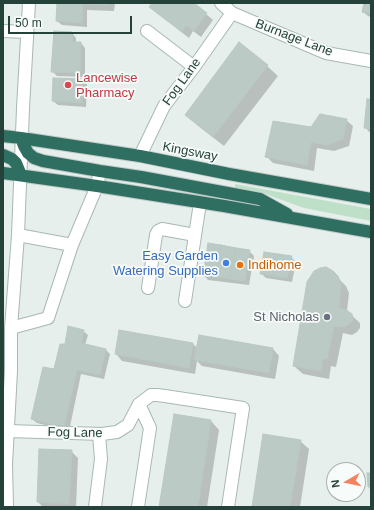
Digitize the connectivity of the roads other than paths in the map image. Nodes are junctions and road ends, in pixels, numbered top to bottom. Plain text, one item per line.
1 (29, 3) edge
2 (221, 3) edge
3 (232, 13) junction
4 (3, 31) edge
5 (147, 31) dead end
6 (27, 32) junction
7 (371, 61) edge
8 (194, 67) junction
9 (3, 136) edge
10 (22, 138) junction
11 (3, 155) edge
12 (140, 156) junction
13 (100, 171) junction
14 (3, 172) edge
15 (229, 174) junction
16 (21, 175) junction
17 (97, 186) junction
18 (226, 193) junction
19 (371, 199) edge
20 (200, 203) junction
21 (296, 219) junction
22 (371, 232) edge
23 (18, 235) junction
24 (195, 235) junction
25 (72, 245) junction
26 (148, 288) dead end
27 (185, 301) dead end
28 (11, 328) junction
29 (7, 371) edge
30 (139, 404) junction
31 (8, 432) junction
32 (99, 434) junction
33 (7, 507) edge
34 (94, 507) edge
35 (138, 507) edge
36 (228, 507) edge

1 - 6 street
2 - 3 street, Burnage Lane
3 - 7 street, Burnage Lane
3 - 8 street, Fog Lane
4 - 6 street
5 - 8 street
6 - 10 street
8 - 12 street, Fog Lane
9 - 10 highway, Kingsway
10 - 12 highway, Kingsway
10 - 13 highway
10 - 16 street
11 - 16 highway
12 - 15 highway, Kingsway
13 - 17 street
13 - 18 highway
14 - 16 highway
15 - 18 highway
15 - 19 highway, Kingsway
16 - 17 highway
16 - 23 street
17 - 20 highway
17 - 25 street
18 - 21 highway
20 - 21 highway
20 - 24 street
21 - 22 highway
23 - 25 street
23 - 28 street
24 - 26 street
24 - 27 street
25 - 28 street
28 - 29 street
29 - 31 street
30 - 32 street, Fog Lane
30 - 35 street
30 - 36 street
31 - 32 street, Fog Lane
31 - 33 street
32 - 34 street

